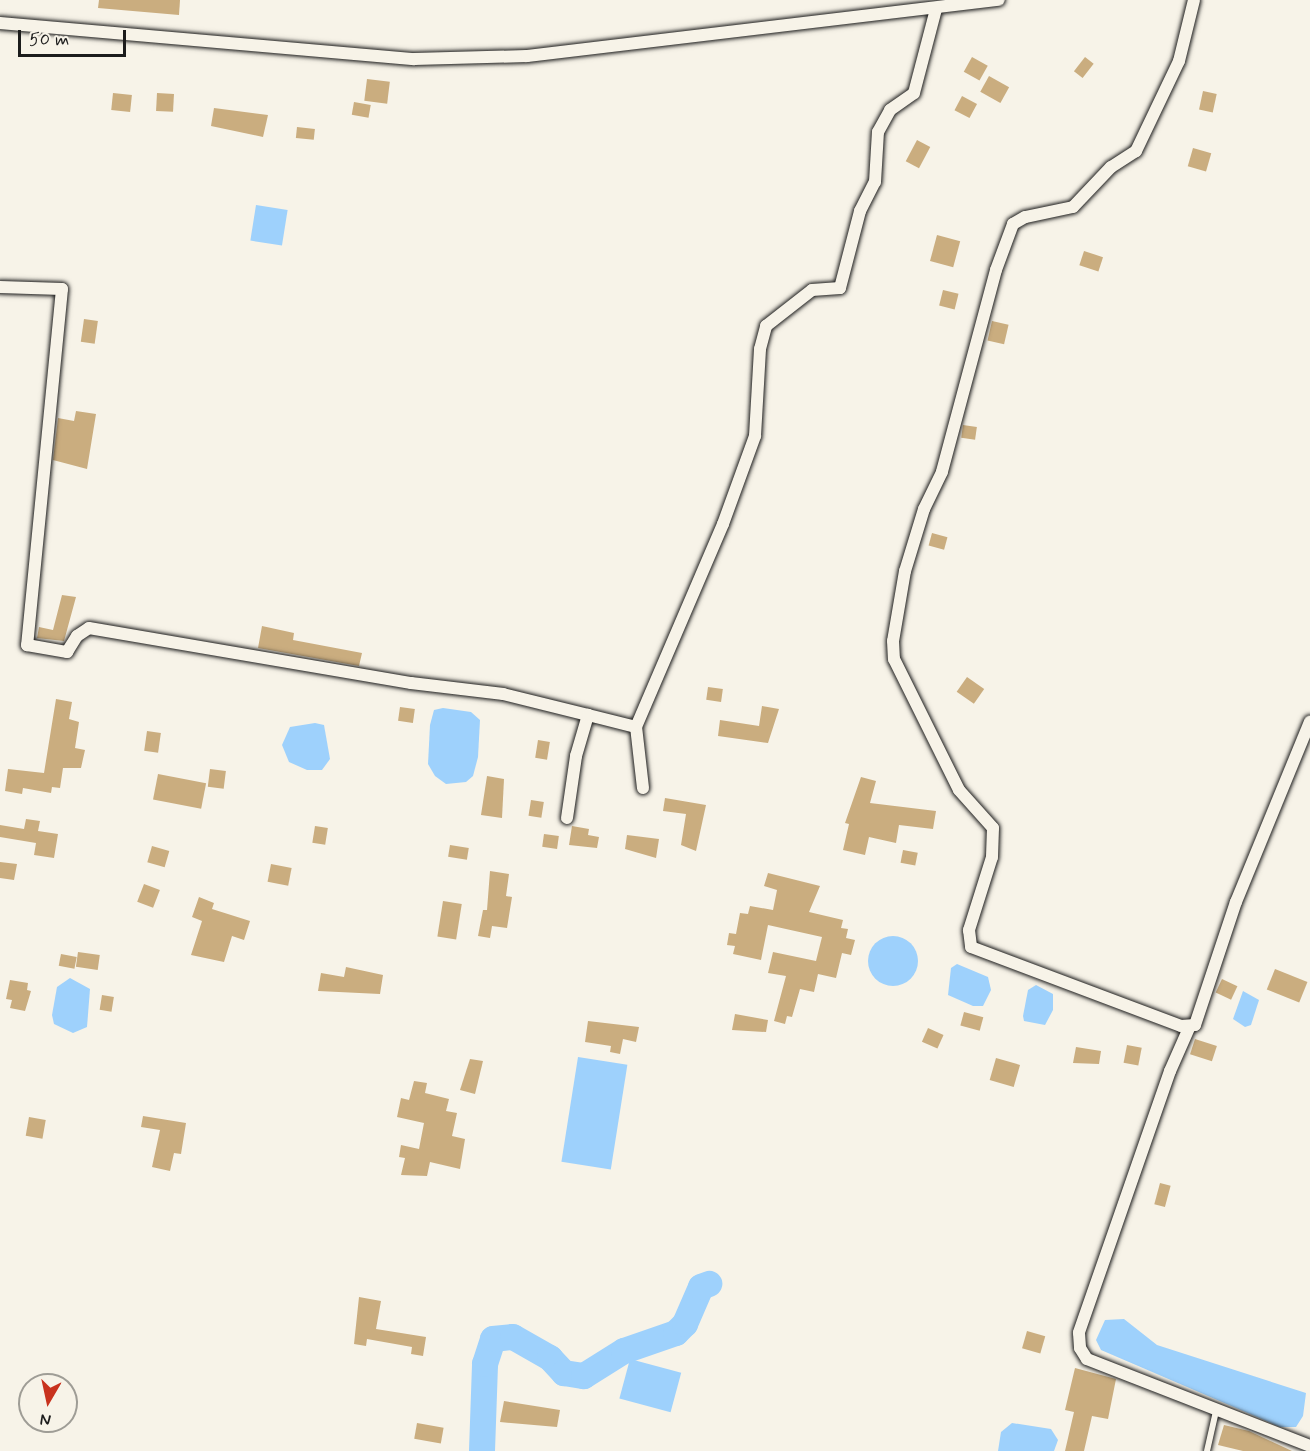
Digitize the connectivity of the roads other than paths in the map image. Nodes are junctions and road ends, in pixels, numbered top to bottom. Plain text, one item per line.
1 (999, 0) edge
2 (1194, 0) edge
3 (936, 9) junction
4 (0, 23) edge
5 (0, 287) edge
6 (588, 715) junction
7 (1310, 722) edge
8 (636, 727) junction
9 (643, 788) dead end
10 (567, 818) dead end
11 (1189, 1028) junction
12 (1216, 1411) junction
13 (1310, 1446) edge
14 (1206, 1451) edge

1 - 3 street
2 - 11 street
3 - 4 street
3 - 8 street
5 - 6 street
6 - 8 street
6 - 10 street
7 - 11 street
8 - 9 street
11 - 12 street
12 - 13 street
12 - 14 lane

